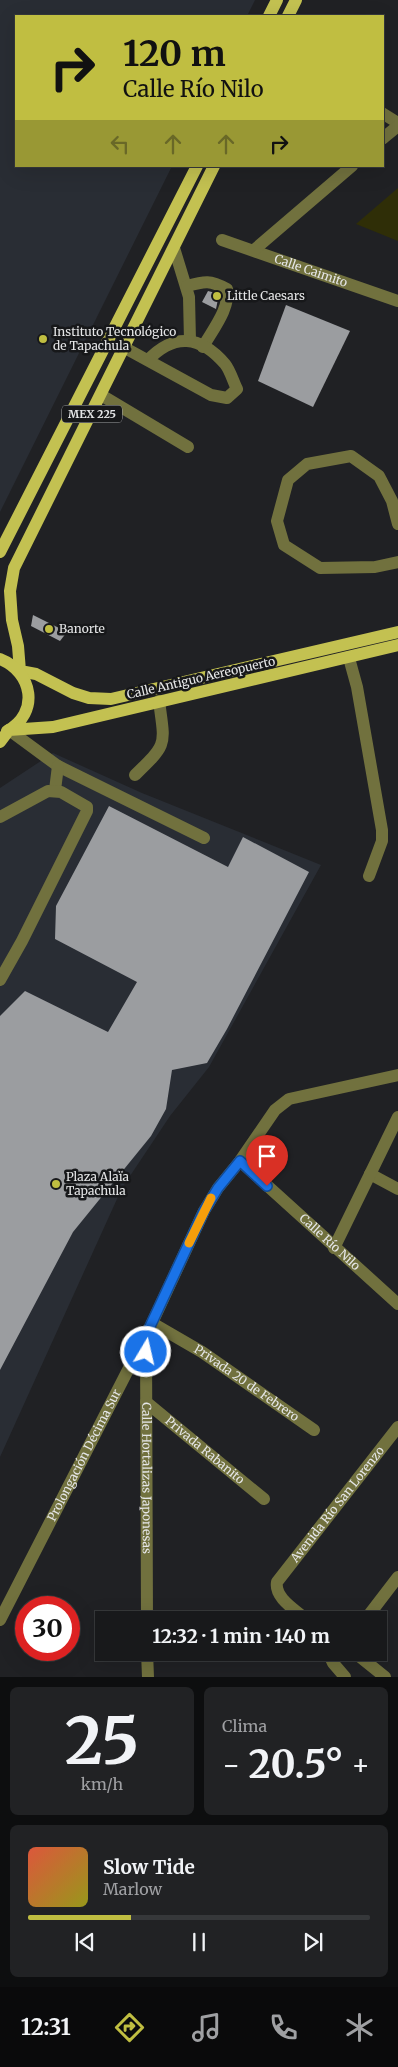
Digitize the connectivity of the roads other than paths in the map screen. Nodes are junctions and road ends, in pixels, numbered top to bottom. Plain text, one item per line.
1 (277, 0) edge
2 (296, 0) edge
3 (270, 15) edge
4 (288, 15) edge
5 (384, 114) edge
6 (398, 124) edge
7 (384, 137) edge
8 (196, 167) edge
9 (214, 167) edge
10 (351, 167) edge
11 (222, 240) dead end
12 (174, 248) junction
13 (254, 250) junction
14 (187, 286) junction
15 (398, 301) edge
16 (190, 341) junction
17 (203, 346) junction
18 (125, 348) junction
19 (148, 360) junction
20 (101, 395) junction
21 (188, 447) dead end
22 (398, 524) edge
23 (0, 552) edge
24 (398, 562) edge
25 (398, 632) edge
26 (398, 646) edge
27 (348, 658) junction
28 (0, 659) edge
29 (20, 671) junction
30 (158, 701) junction
31 (5, 732) edge
32 (0, 742) edge
33 (58, 766) junction
34 (135, 775) dead end
35 (55, 790) junction
36 (0, 817) edge
37 (204, 838) dead end
38 (368, 876) dead end
39 (2, 972) edge
40 (398, 1075) edge
41 (398, 1117) edge
42 (240, 1161) junction
43 (370, 1174) junction
44 (398, 1189) edge
45 (334, 1248) junction
46 (398, 1304) edge
47 (152, 1323) junction
48 (146, 1335) junction
49 (146, 1402) junction
50 (398, 1427) edge
51 (314, 1430) dead end
52 (264, 1499) dead end
53 (398, 1577) edge
54 (147, 1611) edge
55 (297, 1611) edge
56 (372, 1611) edge
57 (0, 1620) edge
58 (147, 1661) edge
59 (332, 1661) edge
60 (365, 1661) edge
61 (148, 1677) edge
62 (345, 1677) edge
63 (385, 1677) edge

1 - 3 main road
2 - 4 main road
5 - 6 street
6 - 7 street
8 - 23 main road, MEX 225
9 - 12 main road, MEX 225
10 - 13 street
11 - 13 street, Calle Caimito
12 - 14 street
12 - 18 main road, MEX 225
13 - 15 street, Calle Caimito
14 - 16 street
14 - 17 street
16 - 17 street
16 - 19 street
17 - 19 street
18 - 19 street
18 - 20 main road, MEX 225
20 - 21 street
20 - 29 main road, MEX 225
22 - 24 street
25 - 29 main road, Calle Antiguo Aereopuerto
26 - 27 main road, Calle Antiguo Aereopuerto
27 - 30 main road, Calle Antiguo Aereopuerto
27 - 38 street
28 - 29 main road, Calle Antiguo Aereopuerto
29 - 31 main road
30 - 31 main road, Calle Antiguo Aereopuerto
30 - 34 street
31 - 32 main road
31 - 33 street
33 - 35 street
33 - 37 street
35 - 36 street
35 - 39 street
40 - 42 street, Prolongación Décima Sur
41 - 43 street
42 - 45 street, Calle Río Nilo
42 - 47 street, Prolongación Décima Sur
43 - 44 street
43 - 45 street
45 - 46 street, Calle Río Nilo
47 - 48 street, Prolongación Décima Sur
47 - 51 street, Privada 20 de Febrero
48 - 49 street, Calle Hortalizas Japonesas
48 - 57 street, Prolongación Décima Sur
49 - 52 street, Privada Rabanito
49 - 54 street, Calle Hortalizas Japonesas
50 - 55 street, Avenida Río San Lorenzo
53 - 56 street
58 - 61 street
59 - 62 street
60 - 63 street

